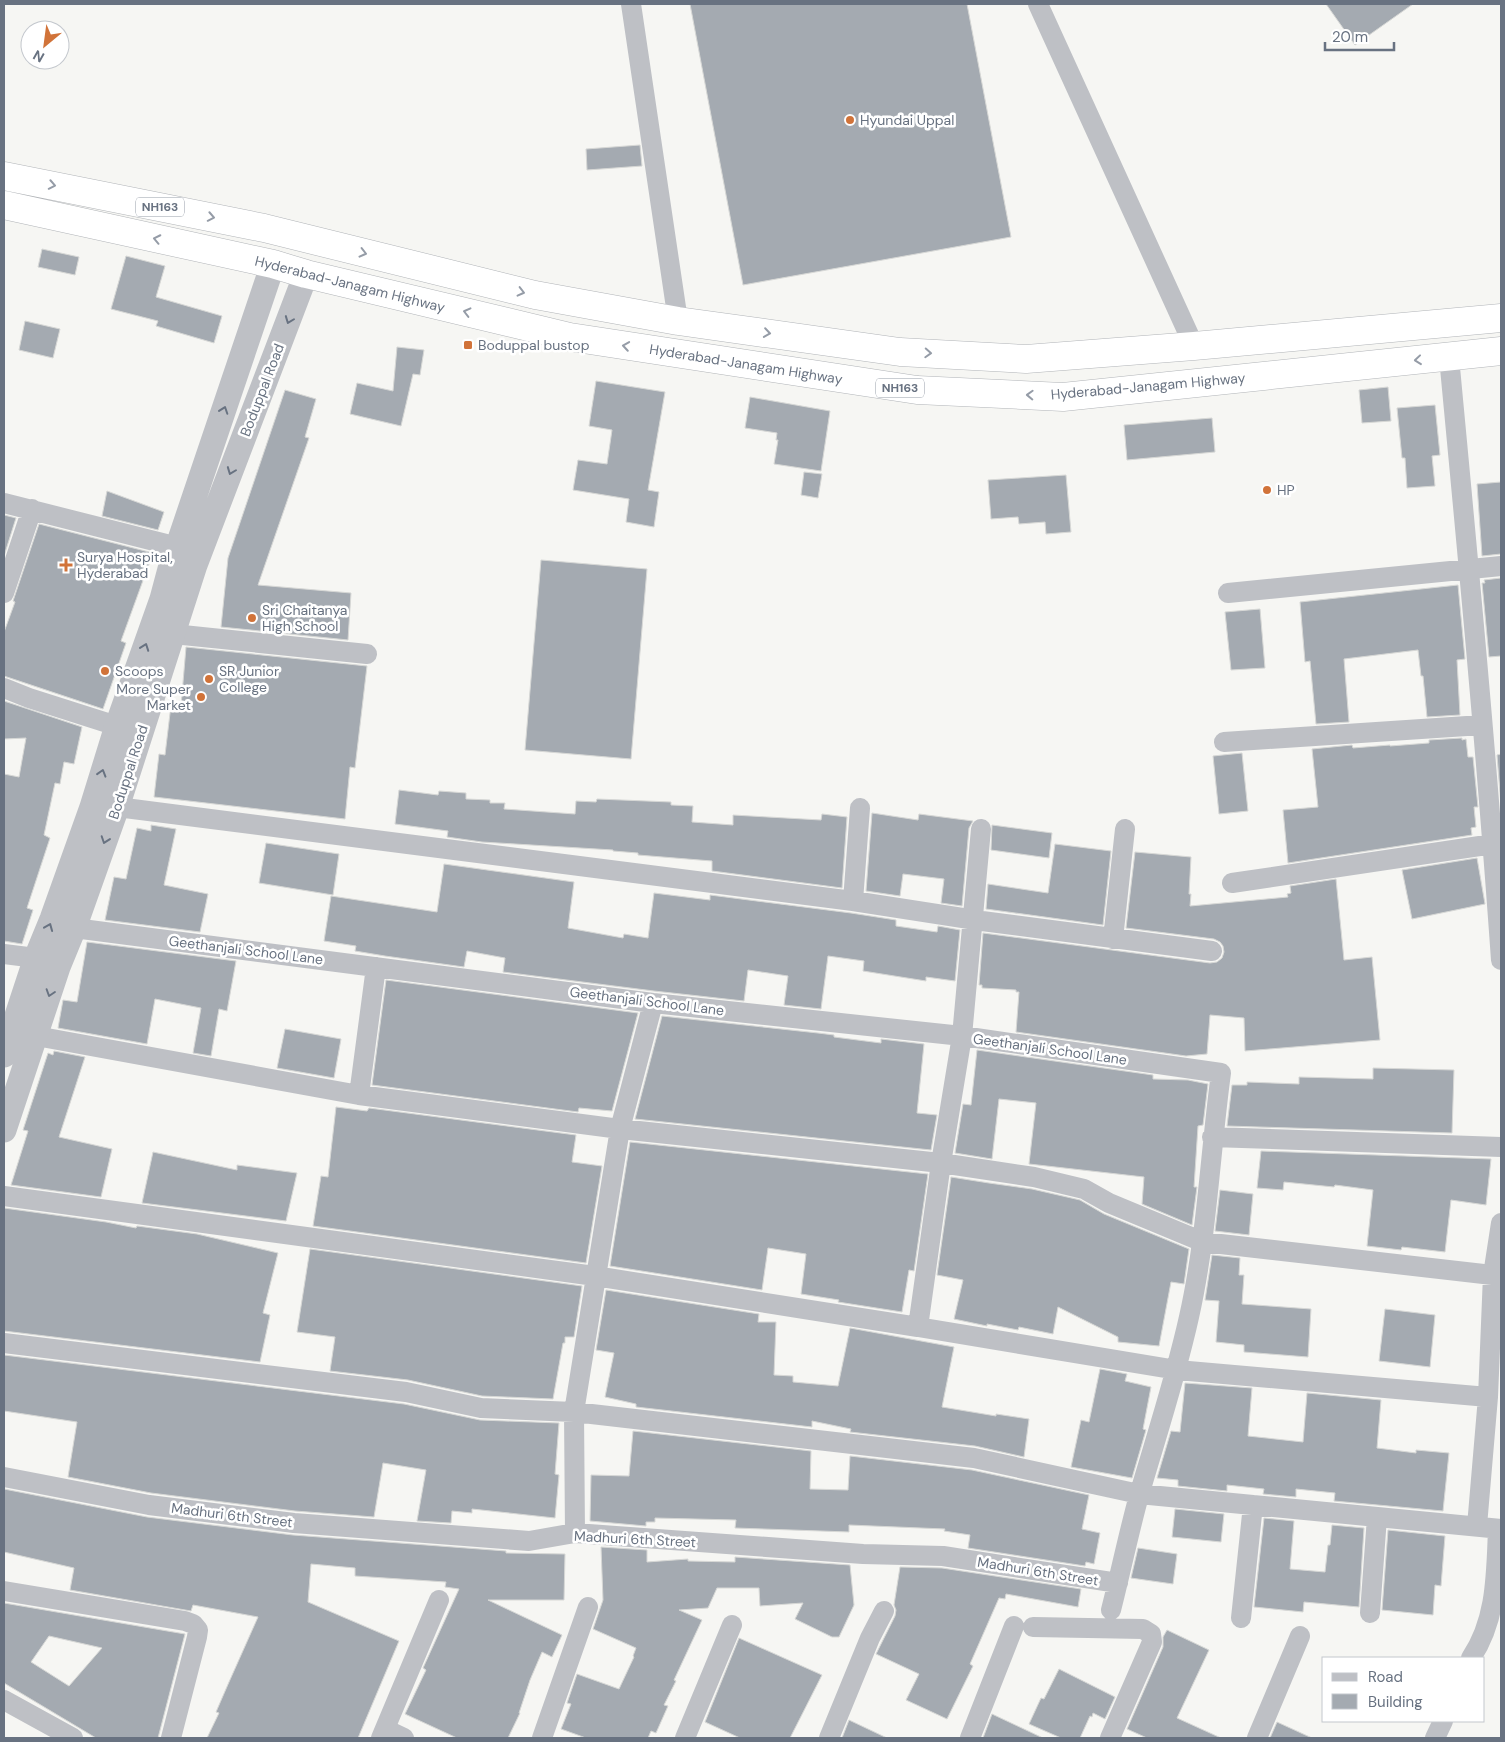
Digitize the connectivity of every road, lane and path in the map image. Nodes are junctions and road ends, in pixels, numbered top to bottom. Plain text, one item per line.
1 (631, 4) edge
2 (1038, 4) edge
3 (4, 176) edge
4 (4, 205) edge
5 (273, 264) junction
6 (306, 274) junction
7 (1501, 318) edge
8 (678, 321) junction
9 (733, 329) junction
10 (1194, 346) junction
11 (1501, 351) edge
12 (1448, 356) junction
13 (731, 362) junction
14 (4, 503) edge
15 (32, 509) junction
16 (178, 547) junction
17 (1501, 566) edge
18 (1469, 569) junction
19 (4, 593) edge
20 (1228, 593) dead end
21 (173, 634) junction
22 (367, 654) dead end
23 (4, 688) edge
24 (1482, 724) junction
25 (117, 726) junction
26 (1224, 742) dead end
27 (117, 807) junction
28 (860, 808) dead end
29 (981, 828) dead end
30 (1125, 828) dead end
31 (1493, 844) junction
32 (1232, 883) dead end
33 (853, 901) junction
34 (974, 920) junction
35 (74, 928) junction
36 (1113, 939) junction
37 (1212, 951) dead end
38 (4, 954) edge
39 (36, 958) junction
40 (1501, 960) edge
41 (376, 966) junction
42 (652, 1003) junction
43 (36, 1036) junction
44 (962, 1036) junction
45 (4, 1055) edge
46 (359, 1094) junction
47 (620, 1129) junction
48 (4, 1130) edge
49 (1212, 1137) junction
50 (1501, 1148) edge
51 (941, 1163) junction
52 (4, 1196) edge
53 (1501, 1223) edge
54 (1203, 1242) junction
55 (595, 1276) junction
56 (1497, 1276) edge
57 (918, 1327) junction
58 (4, 1343) edge
59 (1176, 1370) junction
60 (1488, 1397) junction
61 (574, 1412) junction
62 (4, 1477) edge
63 (1139, 1494) junction
64 (1253, 1505) junction
65 (1377, 1517) junction
66 (1477, 1526) junction
67 (1500, 1529) edge
68 (575, 1533) junction
69 (1118, 1583) junction
70 (4, 1591) edge
71 (439, 1600) dead end
72 (588, 1608) dead end
73 (1111, 1610) dead end
74 (884, 1611) dead end
75 (1370, 1613) dead end
76 (1241, 1618) dead end
77 (732, 1625) dead end
78 (1300, 1636) dead end
79 (1472, 1657) edge
80 (4, 1700) edge
81 (1443, 1722) edge
82 (383, 1734) edge
83 (73, 1738) edge
84 (171, 1738) edge
85 (404, 1738) edge
86 (542, 1738) edge
87 (685, 1738) edge
88 (829, 1738) edge
89 (970, 1738) edge
90 (1110, 1738) edge
91 (1257, 1738) edge
92 (1435, 1738) edge

1 - 8 street
2 - 10 street
3 -> 8 highway, NH163
5 -> 4 highway, Hyderabad-Janagam Highway / NH163
5 - 6 highway, Hyderabad-Janagam Highway / NH163
16 -> 5 street, Boduppal Road
13 -> 6 highway, Hyderabad-Janagam Highway / NH163
6 -> 21 street, Boduppal Road
7 - 10 highway, NH163
8 - 9 highway, NH163
9 -> 10 highway, NH163
9 - 13 highway
11 - 12 highway, Hyderabad-Janagam Highway / NH163
12 -> 13 highway, Hyderabad-Janagam Highway / NH163
12 - 18 street
14 - 15 street
15 - 16 street
15 - 19 street
25 -> 16 street, Boduppal Road
17 - 18 street
18 - 20 street
18 - 24 street
21 - 22 street
21 - 27 street, Boduppal Road
23 - 25 street
24 - 26 street
24 - 31 street
39 -> 25 street, Boduppal Road
27 - 33 street
27 -> 35 street, Boduppal Road
28 - 33 street
29 - 34 street
30 - 36 street
31 - 32 street
31 - 40 street
33 - 34 street
34 - 36 street
34 - 44 street
35 - 41 street, Geethanjali School Lane
35 -> 43 street, Boduppal Road
36 - 37 street
38 - 39 street
39 - 45 street, Boduppal Road
41 - 42 street, Geethanjali School Lane
41 - 46 street
42 - 44 street, Geethanjali School Lane
42 - 47 street
43 - 46 street
43 - 48 street, Boduppal Road
44 - 49 street, Geethanjali School Lane
44 - 51 street
46 - 47 street
47 - 51 street
47 - 55 street
49 - 50 street
49 - 54 street
51 - 54 street
51 - 57 street
52 - 55 street
53 - 56 street
54 - 56 street
54 - 59 street
55 - 57 street
55 - 61 street
56 - 60 street
57 - 59 street
58 - 61 street
59 - 60 street
59 - 63 street
60 - 66 street
61 - 63 street
61 - 68 street
62 - 68 street, Madhuri 6th Street
63 - 64 street
63 - 69 street
64 - 65 street
64 - 76 street
65 - 66 street
65 - 75 street
66 - 67 street
67 - 79 street
68 - 69 street, Madhuri 6th Street
69 - 73 street
70 - 84 street
71 - 82 street
72 - 86 street
74 - 88 street
77 - 87 street
78 - 91 street
80 - 83 street
81 - 92 street
82 - 85 street
89 - 90 street

